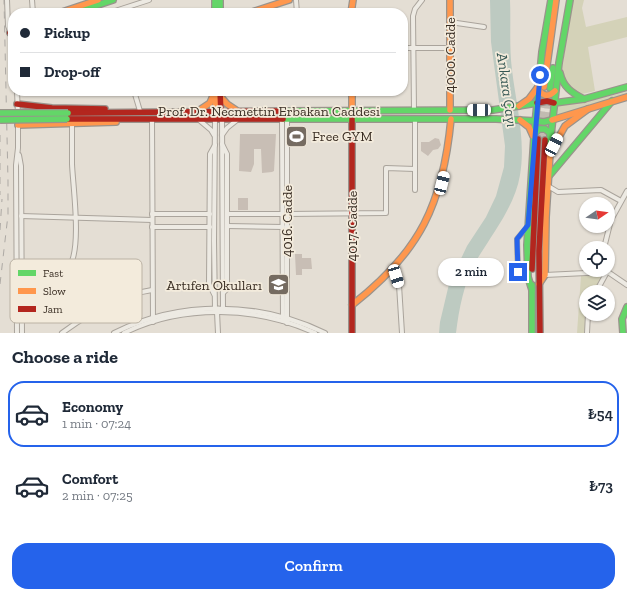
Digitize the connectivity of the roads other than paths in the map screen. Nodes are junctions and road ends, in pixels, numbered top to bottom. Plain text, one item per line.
1 (7, 0) edge
2 (98, 0) edge
3 (113, 0) edge
4 (149, 0) edge
5 (289, 0) edge
6 (422, 0) edge
7 (450, 0) edge
8 (550, 0) edge
9 (556, 0) edge
10 (565, 0) edge
11 (570, 0) edge
12 (74, 8) edge
13 (89, 8) edge
14 (124, 8) edge
15 (264, 8) edge
16 (450, 22) junction
17 (8, 26) edge
18 (484, 27) dead end
19 (408, 48) edge
20 (414, 48) junction
21 (450, 48) junction
22 (559, 63) junction
23 (627, 87) edge
24 (547, 88) junction
25 (17, 96) edge
26 (136, 96) edge
27 (215, 96) edge
28 (218, 96) edge
29 (221, 96) edge
30 (352, 96) edge
31 (627, 97) edge
32 (584, 99) junction
33 (612, 101) junction
34 (537, 103) junction
35 (554, 103) junction
36 (17, 104) junction
37 (519, 106) junction
38 (588, 108) junction
39 (450, 110) junction
40 (140, 111) junction
41 (197, 111) junction
42 (218, 111) junction
43 (238, 111) junction
44 (352, 111) junction
45 (414, 111) junction
46 (121, 112) junction
47 (0, 113) edge
48 (67, 116) junction
49 (222, 118) junction
50 (240, 118) junction
51 (198, 119) junction
52 (215, 119) junction
53 (284, 119) junction
54 (352, 119) junction
55 (415, 119) junction
56 (451, 119) junction
57 (0, 120) edge
58 (129, 120) junction
59 (152, 120) junction
60 (520, 120) junction
61 (552, 120) junction
62 (536, 121) junction
63 (72, 124) junction
64 (18, 125) junction
65 (222, 135) junction
66 (551, 135) junction
67 (215, 137) junction
68 (536, 138) junction
69 (545, 140) tunnel mouth
70 (222, 144) junction
71 (215, 145) junction
72 (18, 148) junction
73 (550, 153) junction
74 (415, 169) junction
75 (549, 176) junction
76 (548, 186) junction
77 (415, 190) dead end
78 (627, 191) edge
79 (621, 201) junction
80 (152, 214) junction
81 (210, 214) junction
82 (227, 214) junction
83 (285, 214) junction
84 (351, 214) junction
85 (21, 216) junction
86 (75, 217) junction
87 (152, 220) junction
88 (528, 225) junction
89 (227, 226) junction
90 (152, 227) junction
91 (210, 227) junction
92 (283, 227) junction
93 (606, 241) edge
94 (17, 259) edge
95 (21, 259) edge
96 (72, 259) edge
97 (392, 270) junction
98 (579, 273) edge
99 (545, 275) junction
100 (615, 277) edge
101 (528, 278) junction
102 (538, 284) junction
103 (627, 285) edge
104 (152, 290) junction
105 (532, 290) junction
106 (142, 292) edge
107 (223, 293) junction
108 (215, 295) junction
109 (352, 305) junction
110 (627, 307) edge
111 (223, 310) junction
112 (216, 311) junction
113 (285, 317) junction
114 (152, 320) junction
115 (588, 321) edge
116 (285, 322) junction
117 (17, 323) edge
118 (77, 323) edge
119 (17, 333) edge
120 (62, 333) edge
121 (114, 333) edge
122 (124, 333) edge
123 (218, 333) edge
124 (315, 333) edge
125 (325, 333) edge
126 (352, 333) edge
127 (402, 333) edge
128 (532, 333) edge
129 (540, 333) edge
130 (587, 333) edge
131 (623, 333) edge

1 - 17 street
2 - 12 main road
3 - 13 main road
4 - 14 street
5 - 15 main road
6 - 20 street
7 - 16 main road, 4000. Cadde
8 - 24 main road
9 - 24 main road
10 - 24 main road
11 - 22 main road
16 - 18 street
16 - 21 main road, 4000. Cadde
19 - 20 street
20 - 21 street
20 - 45 street
21 - 39 main road, 4000. Cadde
22 - 24 main road
22 - 32 main road
23 - 32 main road, Prof. Dr. Necmettin Erbakan Caddesi
24 - 34 main road
24 - 35 main road
24 - 37 main road
25 - 36 street
26 - 40 street
27 - 41 main road
28 - 42 main road
29 - 43 main road
30 - 44 main road
31 - 33 main road, Prof. Dr. Necmettin Erbakan Caddesi
32 - 35 main road, Prof. Dr. Necmettin Erbakan Caddesi
33 - 38 main road, Prof. Dr. Necmettin Erbakan Caddesi
33 - 75 main road
34 - 35 main road, Prof. Dr. Necmettin Erbakan Caddesi
34 - 37 main road, Prof. Dr. Necmettin Erbakan Caddesi
34 - 62 main road
35 - 61 main road
36 - 46 main road
36 - 64 street
37 - 39 main road, Prof. Dr. Necmettin Erbakan Caddesi
38 - 61 main road, Prof. Dr. Necmettin Erbakan Caddesi
38 - 73 main road
39 - 45 main road, Prof. Dr. Necmettin Erbakan Caddesi
40 - 41 main road, Prof. Dr. Necmettin Erbakan Caddesi
40 - 46 main road, Prof. Dr. Necmettin Erbakan Caddesi
41 - 42 main road, Prof. Dr. Necmettin Erbakan Caddesi
42 - 43 main road, Prof. Dr. Necmettin Erbakan Caddesi
42 - 49 main road
42 - 52 main road
43 - 44 main road, Prof. Dr. Necmettin Erbakan Caddesi
44 - 45 main road, Prof. Dr. Necmettin Erbakan Caddesi
46 - 48 main road, Prof. Dr. Necmettin Erbakan Caddesi
47 - 48 main road, Prof. Dr. Necmettin Erbakan Caddesi, bridge
48 - 57 main road, Prof. Dr. Necmettin Erbakan Caddesi, bridge
48 - 58 main road, Prof. Dr. Necmettin Erbakan Caddesi
49 - 50 main road, Prof. Dr. Necmettin Erbakan Caddesi
49 - 52 main road, Prof. Dr. Necmettin Erbakan Caddesi
49 - 65 street
50 - 53 main road, Prof. Dr. Necmettin Erbakan Caddesi
50 - 65 street
51 - 52 main road, Prof. Dr. Necmettin Erbakan Caddesi
51 - 59 main road, Prof. Dr. Necmettin Erbakan Caddesi
51 - 67 street
52 - 67 street
53 - 54 main road, Prof. Dr. Necmettin Erbakan Caddesi
53 - 83 street, 4016. Cadde
54 - 55 main road, Prof. Dr. Necmettin Erbakan Caddesi
54 - 84 main road, 4017. Cadde
55 - 56 main road, Prof. Dr. Necmettin Erbakan Caddesi
55 - 74 street
56 - 60 main road, Prof. Dr. Necmettin Erbakan Caddesi
56 - 97 main road
58 - 59 main road, Prof. Dr. Necmettin Erbakan Caddesi
58 - 63 main road
59 - 80 street
60 - 62 main road, Prof. Dr. Necmettin Erbakan Caddesi
60 - 68 main road
61 - 62 main road, Prof. Dr. Necmettin Erbakan Caddesi
61 - 66 main road
62 - 68 main road
63 - 64 main road
63 - 86 street
64 - 72 street
65 - 70 street
66 - 68 main road
66 - 73 main road
67 - 71 street
68 - 88 main road
68 - 105 main road
69 - 102 main road
70 - 82 street
70 - 107 street
71 - 81 street
71 - 108 street
72 - 85 street
72 - 94 street
73 - 75 main road
74 - 77 street
74 - 84 street
75 - 76 main road
76 - 79 street
76 - 99 main road
78 - 79 street
79 - 93 street
80 - 81 street
80 - 87 street
81 - 91 street
82 - 83 street
82 - 89 street
83 - 84 street
83 - 92 street, 4016. Cadde
83 - 113 street, 4016. Cadde
84 - 109 main road, 4017. Cadde
85 - 86 street
85 - 95 street
86 - 87 street
86 - 96 street
87 - 90 street
88 - 101 main road
88 - 101 street
89 - 92 street
89 - 107 street
90 - 91 street
90 - 104 street
91 - 108 street
92 - 113 street, 4016. Cadde
97 - 109 main road
97 - 127 street
98 - 99 street
99 - 102 main road
100 - 103 street
101 - 105 main road
102 - 129 main road
104 - 106 street
104 - 114 street
105 - 128 main road
107 - 111 street
108 - 112 street
109 - 126 main road, 4017. Cadde
110 - 131 main road
111 - 112 street
111 - 113 street
111 - 116 street
112 - 114 street
112 - 123 street
113 - 116 street, 4016. Cadde
113 - 125 street
114 - 121 street
114 - 122 street
115 - 130 street
116 - 124 street
117 - 119 street
118 - 120 street

